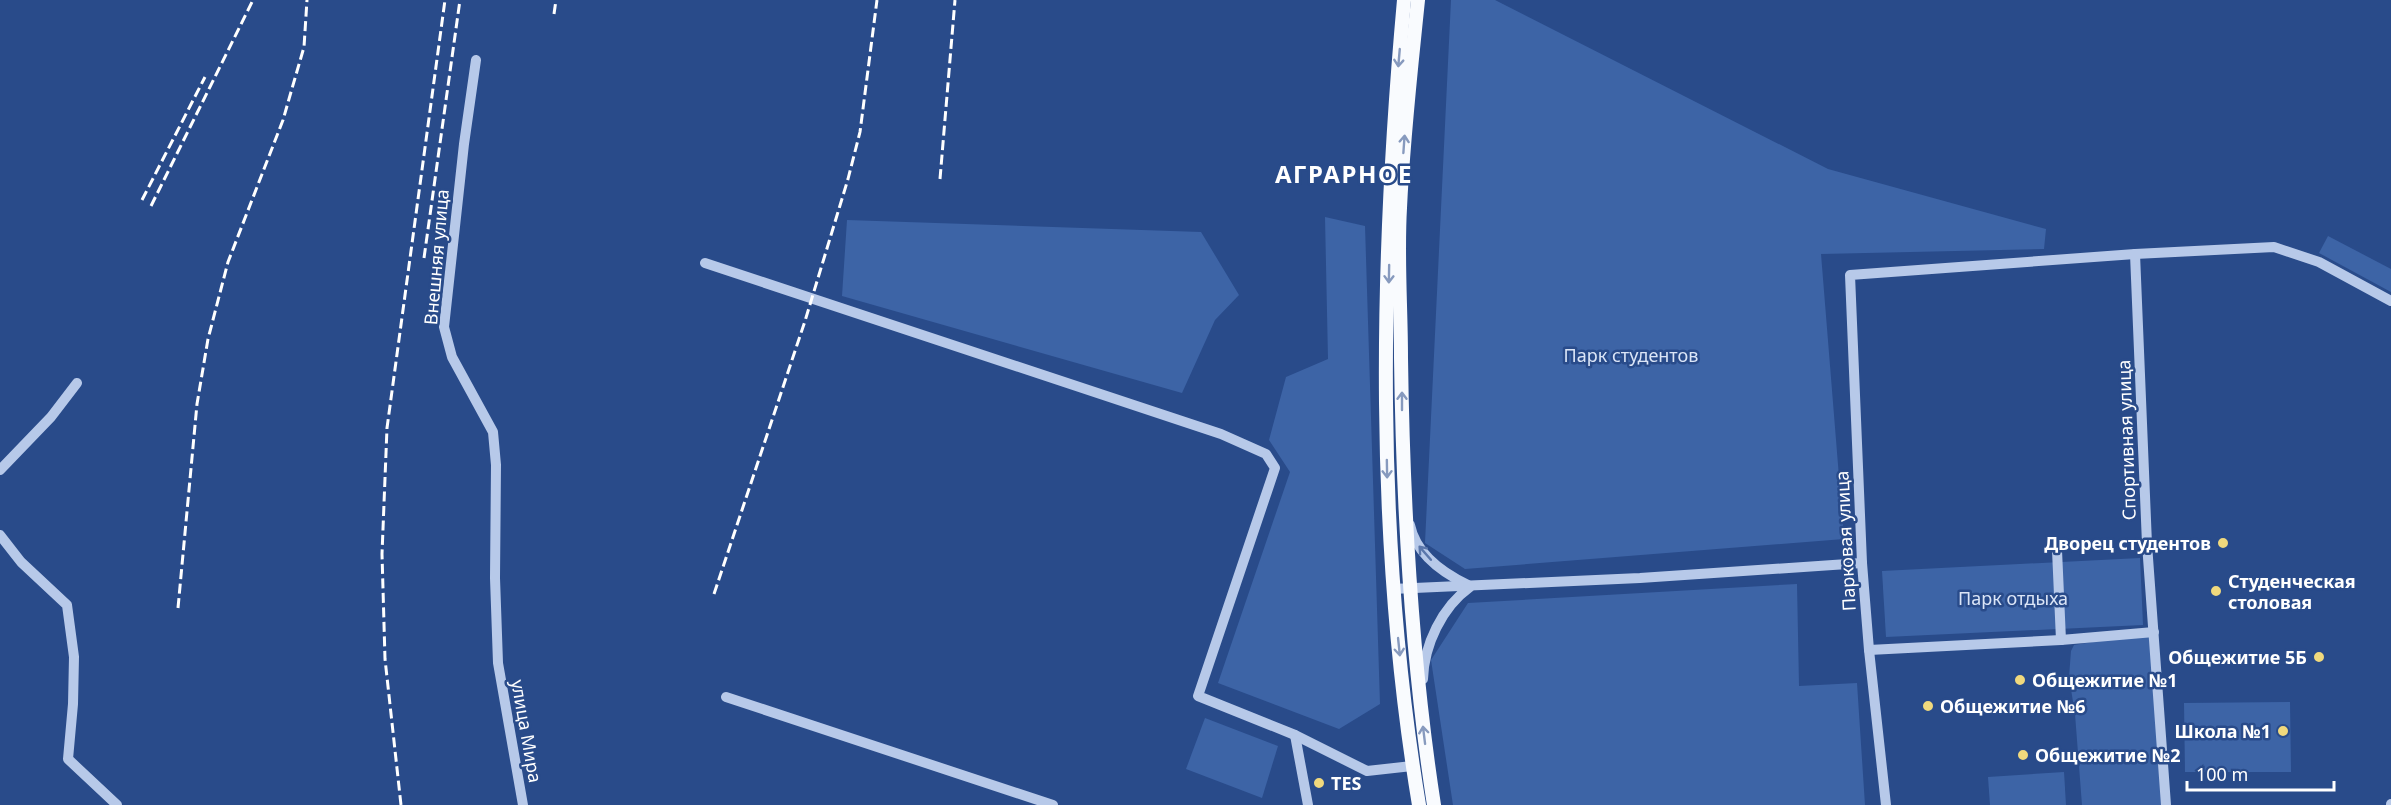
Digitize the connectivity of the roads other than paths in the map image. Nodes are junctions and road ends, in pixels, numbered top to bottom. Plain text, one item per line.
1 (1404, 0) edge
2 (1418, 0) edge
3 (476, 60) dead end
4 (2135, 254) junction
5 (705, 263) dead end
6 (2391, 301) edge
7 (77, 383) dead end
8 (0, 470) edge
9 (1405, 502) junction
10 (0, 535) edge
11 (2056, 550) dead end
12 (1862, 562) junction
13 (1470, 587) junction
14 (1409, 588) junction
15 (1392, 589) junction
16 (2154, 632) junction
17 (2061, 640) junction
18 (1869, 650) junction
19 (498, 663) joint
20 (726, 697) dead end
21 (1421, 707) junction
22 (1295, 735) junction
23 (1412, 766) junction
24 (117, 805) edge
25 (523, 805) edge
26 (1053, 805) edge
27 (1308, 805) edge
28 (1419, 805) edge
29 (1434, 805) edge
30 (1886, 805) edge
31 (2166, 805) edge

1 -> 15 main road
9 -> 2 main road
3 - 19 street, Внешняя улица
4 - 6 street
4 - 12 street, Парковая улица
4 - 16 street, Спортивная улица
5 - 22 street
7 - 8 street
13 -> 9 street
9 - 14 main road
10 - 24 street
11 - 17 street
12 - 13 street
12 - 18 street, Парковая улица
13 - 14 street
13 - 21 street
14 - 15 street
14 - 21 main road
15 -> 23 main road
16 - 17 street
16 - 31 street, Спортивная улица
17 - 18 street
18 - 30 street, Парковая улица
19 - 25 street, улица Мира
20 - 26 street
29 -> 21 main road
22 - 23 street
22 - 27 street
23 - 28 main road

